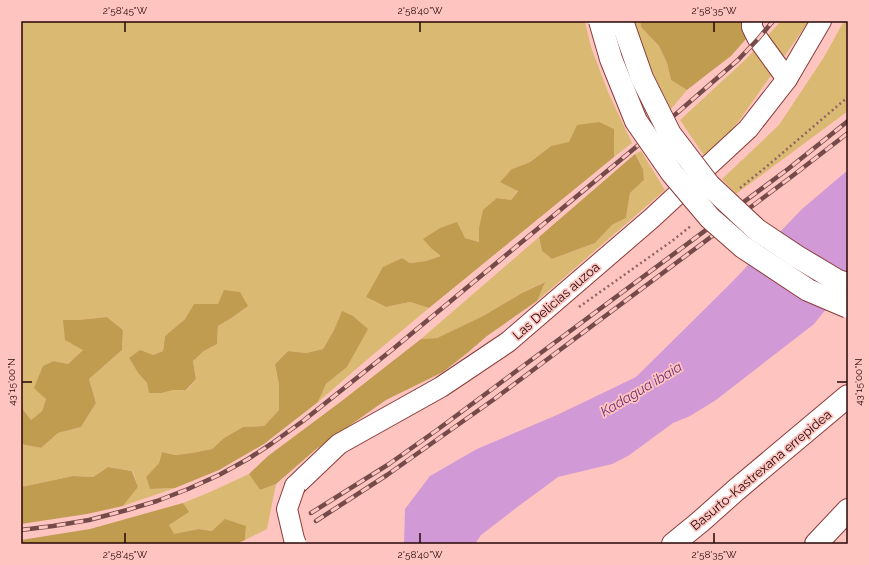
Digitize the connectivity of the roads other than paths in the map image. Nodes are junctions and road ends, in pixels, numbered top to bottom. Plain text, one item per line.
1 (600, 21) edge
2 (622, 21) edge
3 (752, 21) edge
4 (821, 21) edge
5 (787, 79) junction
6 (848, 284) edge
7 (848, 306) edge
8 (848, 396) edge
9 (848, 510) edge
10 (296, 544) edge
11 (673, 544) edge
12 (816, 544) edge

1 - 7 main road, bridge
2 - 6 main road, bridge
3 - 5 street
4 - 5 street, Las Delicias auzoa
5 - 10 street, Las Delicias auzoa, bridge
8 - 11 main road, Basurto-Kastrexana errepidea
9 - 12 main road

